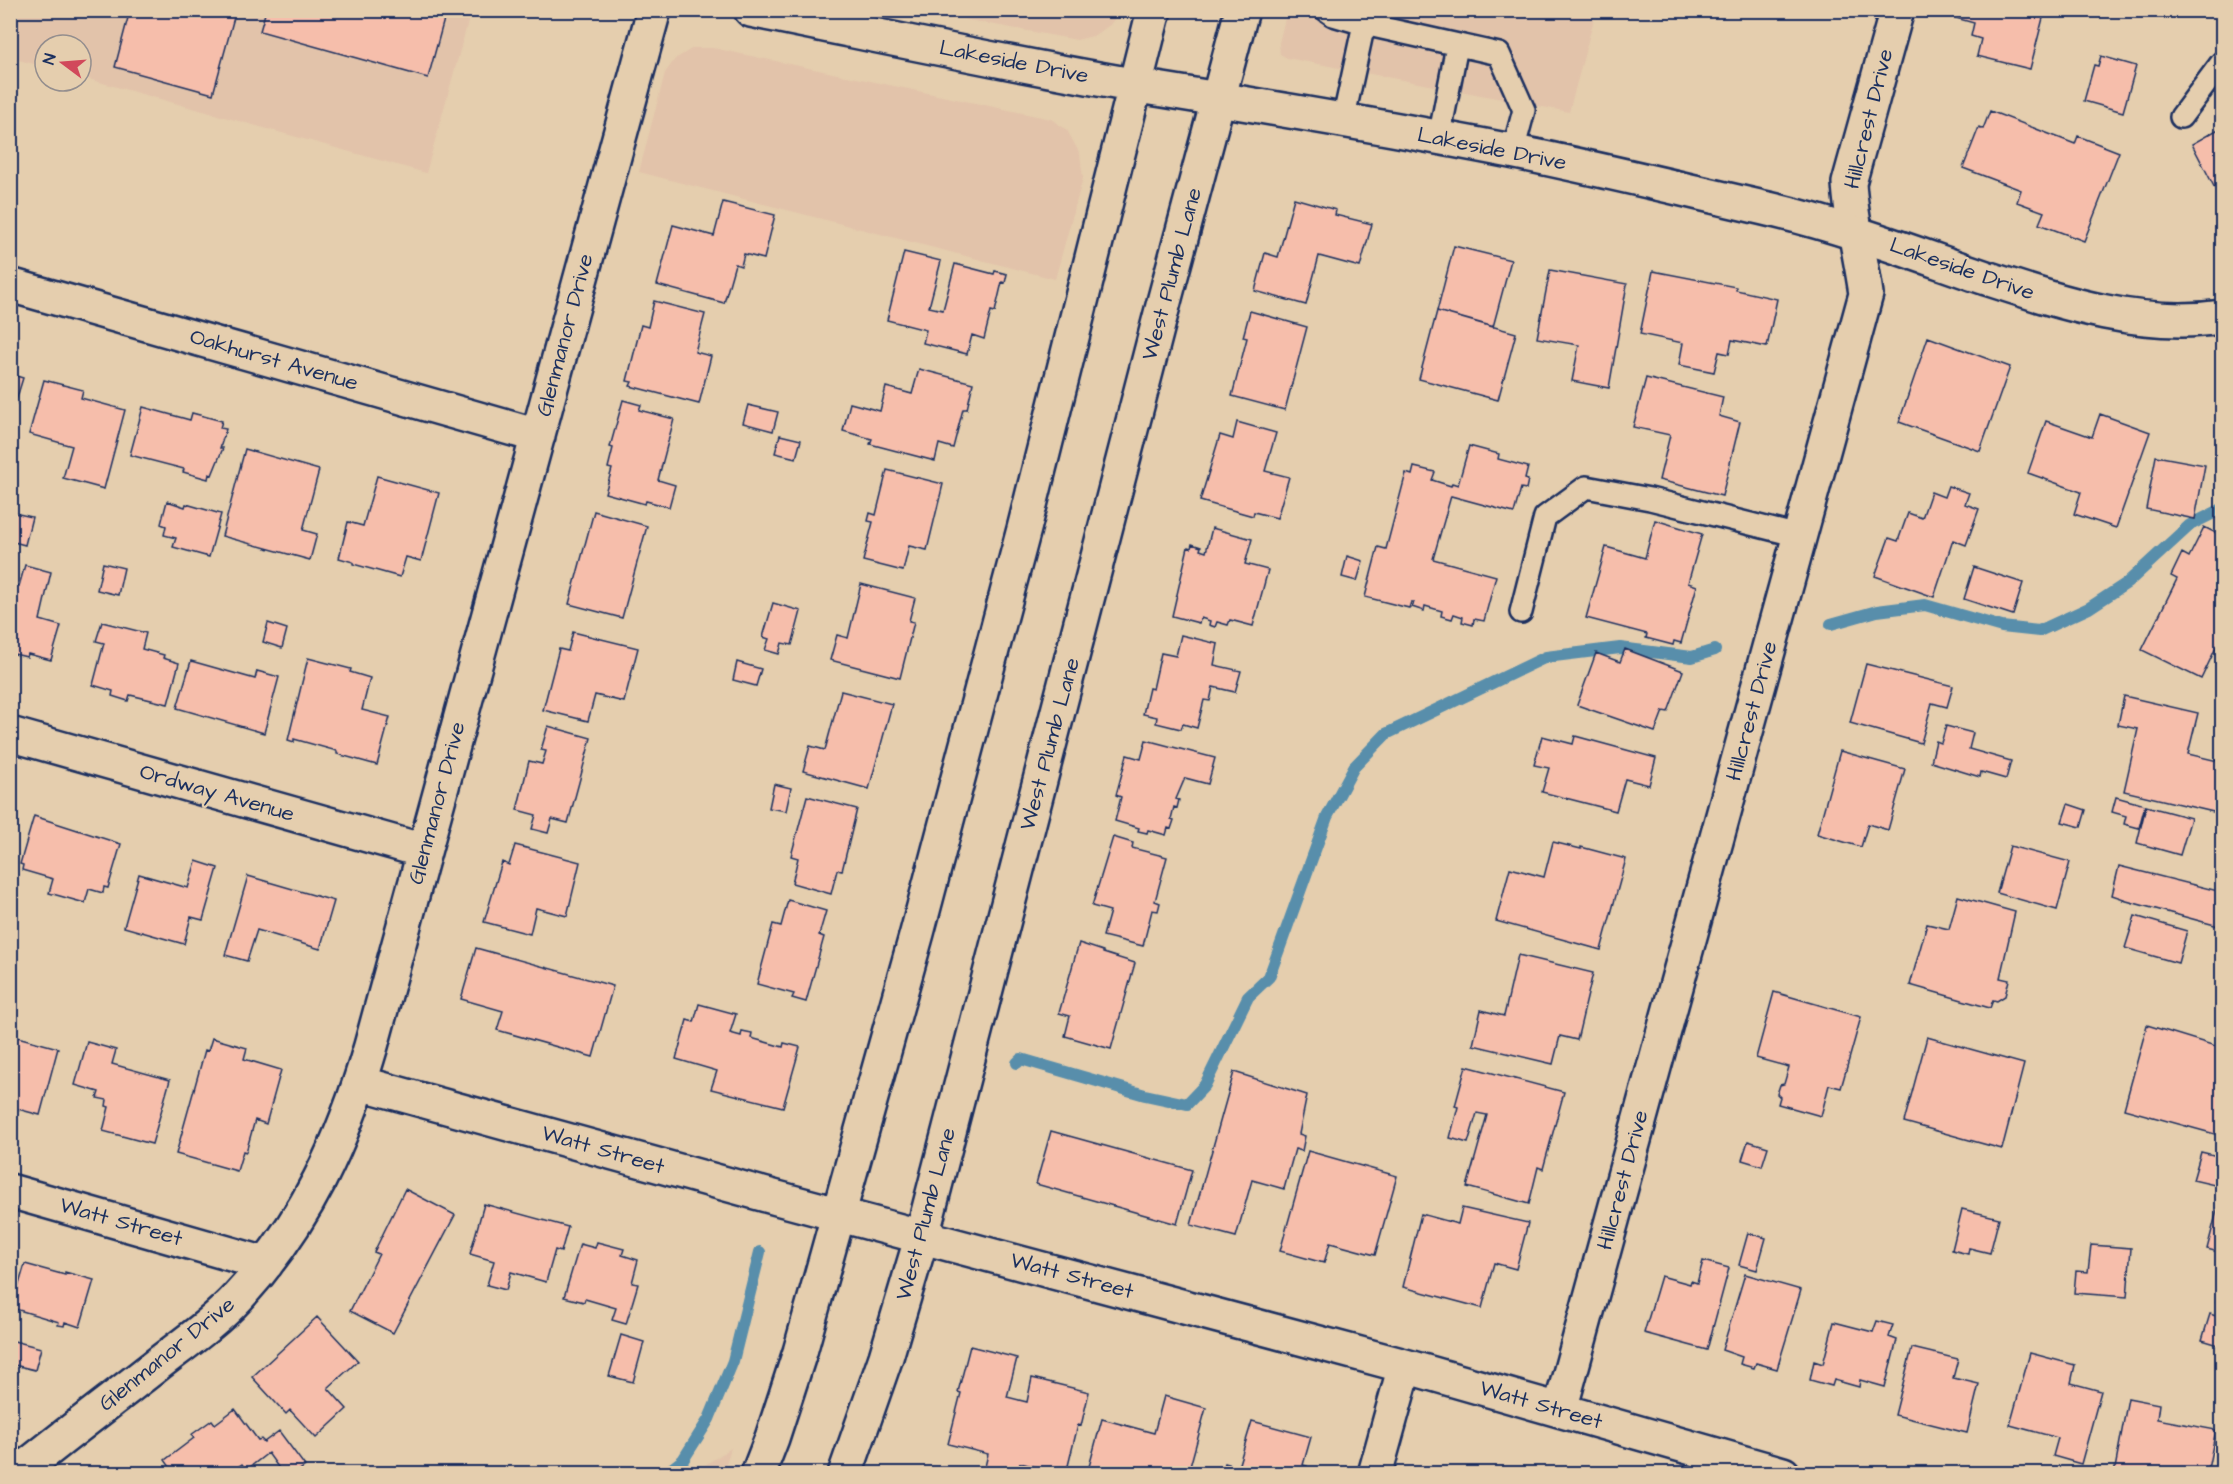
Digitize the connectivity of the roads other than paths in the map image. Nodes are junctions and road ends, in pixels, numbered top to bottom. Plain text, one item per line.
1 (654, 10) edge
2 (752, 10) edge
3 (1154, 10) edge
4 (1242, 10) edge
5 (1897, 10) edge
6 (1331, 12) edge
7 (1366, 17) edge
8 (1458, 46) junction
9 (2223, 62) edge
10 (1136, 85) junction
11 (1220, 98) junction
12 (2181, 117) dead end
13 (1343, 121) junction
14 (1439, 138) junction
15 (1513, 151) junction
16 (1856, 232) junction
17 (10, 285) edge
18 (2223, 317) edge
19 (538, 436) junction
20 (1799, 536) junction
21 (1521, 612) dead end
22 (10, 734) edge
23 (424, 851) junction
24 (360, 1083) junction
25 (10, 1191) edge
26 (840, 1214) junction
27 (922, 1236) junction
28 (267, 1264) junction
29 (1405, 1366) junction
30 (1560, 1410) junction
31 (16, 1473) edge
32 (758, 1473) edge
33 (845, 1473) edge
34 (1375, 1473) edge
35 (1783, 1473) edge

1 - 19 street, Glenmanor Drive
2 - 10 street, Lakeside Drive
3 - 10 street
4 - 11 street, West Plumb Lane
5 - 16 street, Hillcrest Drive
6 - 7 lane
7 - 8 lane
7 - 13 lane
8 - 14 lane
8 - 15 lane
9 - 12 lane
10 - 11 street, Lakeside Drive
10 - 26 street
11 - 13 street, Lakeside Drive
11 - 27 street, West Plumb Lane
13 - 14 street, Lakeside Drive
14 - 15 street, Lakeside Drive
15 - 16 street, Lakeside Drive
16 - 18 street, Lakeside Drive
16 - 20 street, Hillcrest Drive
17 - 19 street, Oakhurst Avenue
19 - 23 street, Glenmanor Drive
20 - 21 lane
20 - 30 street, Hillcrest Drive
22 - 23 street, Ordway Avenue
23 - 24 street, Glenmanor Drive
24 - 26 street, Watt Street
24 - 28 street, Glenmanor Drive
25 - 28 street, Watt Street
26 - 27 street, Watt Street
26 - 32 street
27 - 29 street, Watt Street
27 - 33 street, West Plumb Lane
28 - 31 street, Glenmanor Drive
29 - 30 street, Watt Street
29 - 34 street
30 - 35 street, Watt Street

